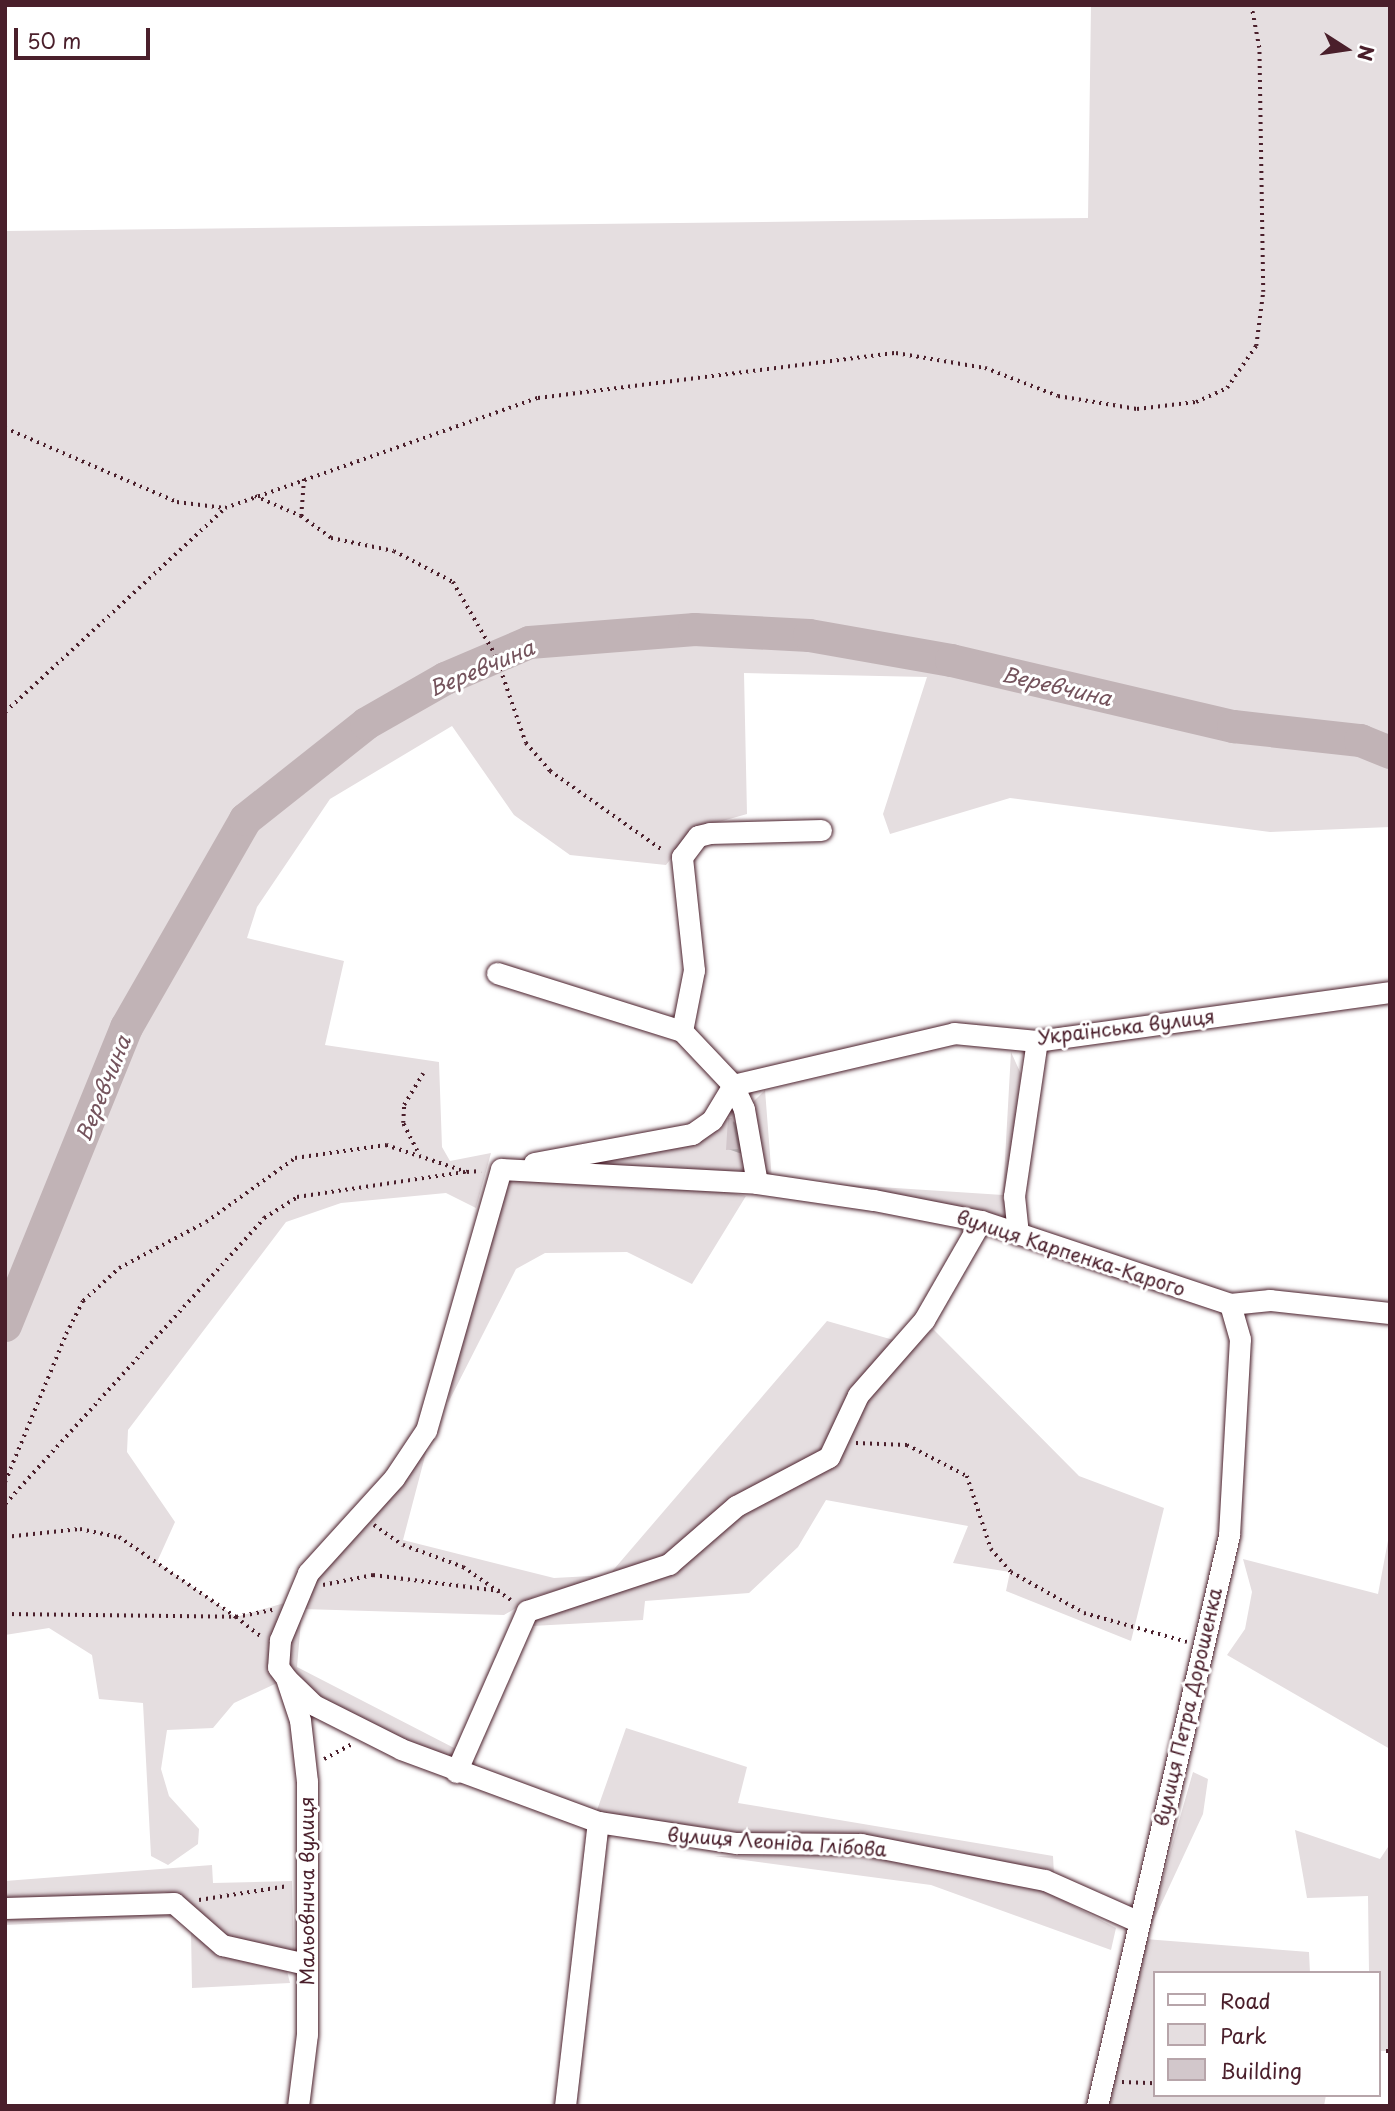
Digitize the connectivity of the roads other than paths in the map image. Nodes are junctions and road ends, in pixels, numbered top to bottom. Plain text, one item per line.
1 (821, 830) dead end
2 (497, 972) dead end
3 (1390, 992) edge
4 (682, 1031) junction
5 (1037, 1041) junction
6 (733, 1086) junction
7 (501, 1170) junction
8 (757, 1183) junction
9 (981, 1221) junction
10 (1018, 1234) junction
11 (1230, 1304) junction
12 (1390, 1313) edge
13 (282, 1673) junction
14 (456, 1772) junction
15 (598, 1822) junction
16 (5, 1908) edge
17 (1137, 1921) junction
18 (306, 1964) junction
19 (298, 2106) edge
20 (565, 2106) edge
21 (1097, 2106) edge

1 - 4 street
2 - 4 street
3 - 5 street, Українська вулиця
4 - 6 street
5 - 6 street, Українська вулиця
5 - 10 street
6 - 7 street
6 - 8 street
7 - 8 street, вулиця Карпенка-Карого
7 - 13 street
8 - 9 street, вулиця Карпенка-Карого
9 - 10 street, вулиця Карпенка-Карого
9 - 14 street
10 - 11 street, вулиця Карпенка-Карого
11 - 12 street, вулиця Карпенка-Карого
11 - 17 street, вулиця Петра Дорошенка
13 - 14 street, вулиця Леоніда Глібова
13 - 18 street, Мальовнича вулиця
14 - 15 street, вулиця Леоніда Глібова
15 - 17 street, вулиця Леоніда Глібова
15 - 20 street
16 - 18 street
17 - 21 street, вулиця Петра Дорошенка
18 - 19 street, Мальовнича вулиця

